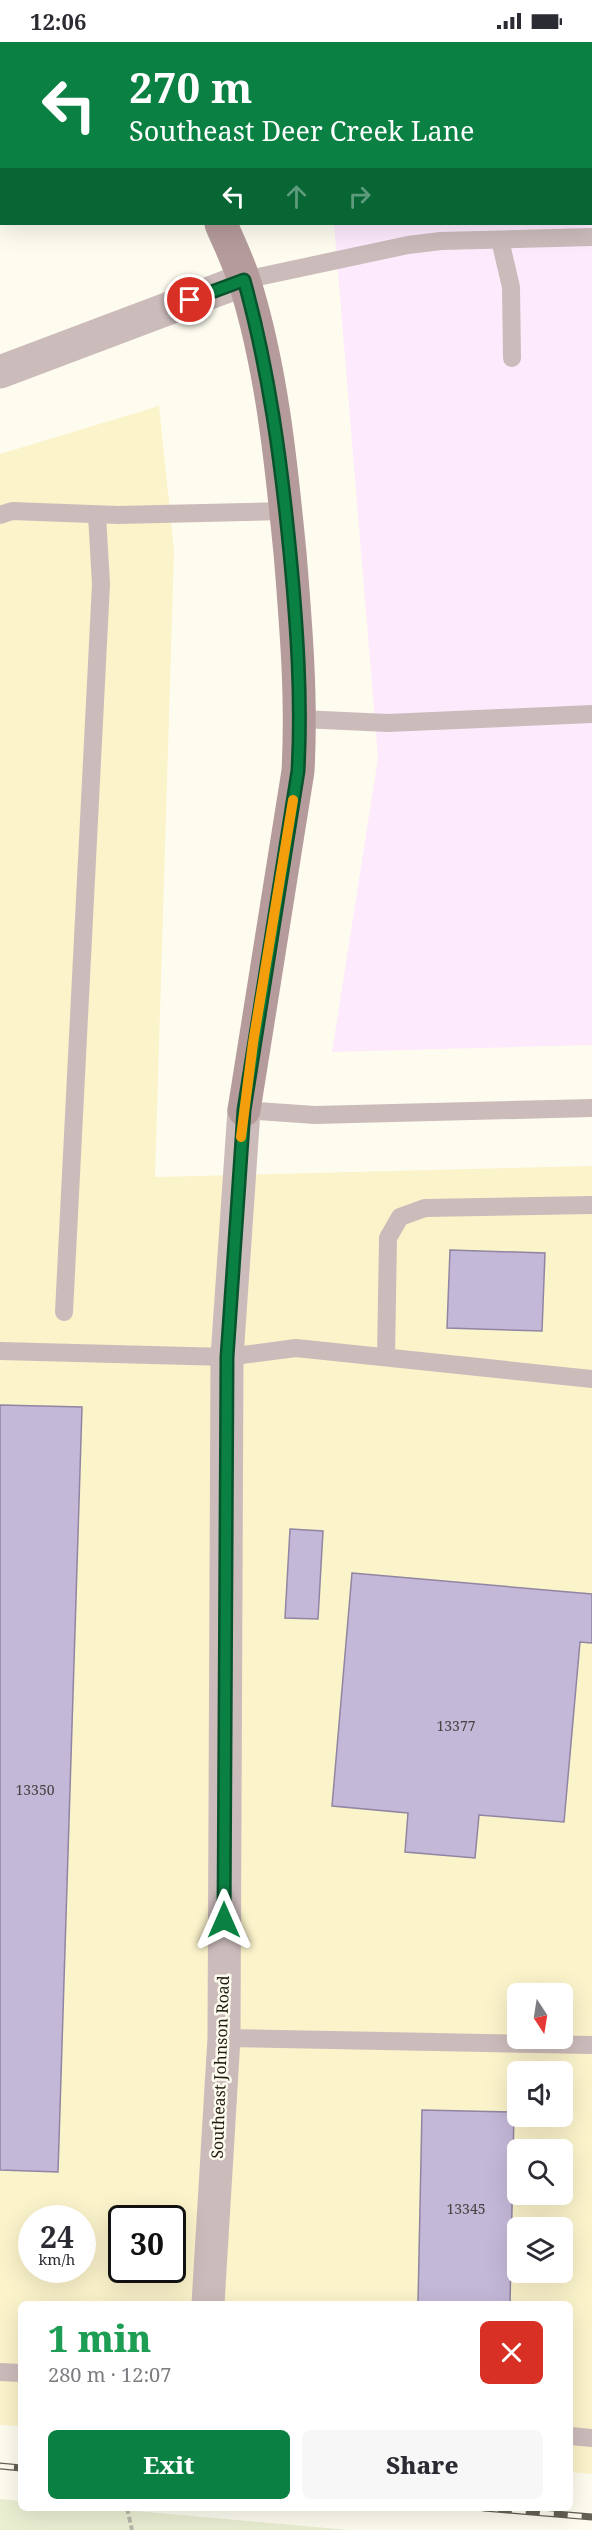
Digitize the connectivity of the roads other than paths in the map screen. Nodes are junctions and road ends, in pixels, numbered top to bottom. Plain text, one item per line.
1 (221, 225) edge
2 (592, 237) edge
3 (500, 240) junction
4 (244, 280) junction
5 (512, 358) dead end
6 (0, 372) edge
7 (286, 511) junction
8 (0, 515) edge
9 (98, 515) junction
10 (592, 714) edge
11 (301, 719) junction
12 (592, 1108) edge
13 (244, 1110) junction
14 (592, 1205) edge
15 (64, 1312) dead end
16 (0, 1351) edge
17 (227, 1357) junction
18 (386, 1357) junction
19 (592, 1380) edge
20 (224, 2038) junction
21 (592, 2045) edge
22 (208, 2301) edge
23 (0, 2372) edge
24 (18, 2373) edge
25 (573, 2436) edge
26 (592, 2438) edge

1 - 4 street, Southeast Johnson Road
2 - 3 lane
3 - 4 lane
3 - 5 lane
4 - 6 street
4 - 7 street, Southeast Johnson Road
7 - 9 lane
7 - 11 street, Southeast Johnson Road
8 - 9 lane
9 - 15 lane
10 - 11 lane
11 - 13 street, Southeast Johnson Road
12 - 13 lane
13 - 17 street, Southeast Johnson Road
14 - 18 lane
16 - 17 lane
17 - 18 lane
17 - 20 street, Southeast Johnson Road
18 - 19 lane
20 - 21 lane
20 - 22 street, Southeast Johnson Road
23 - 24 lane
25 - 26 lane

